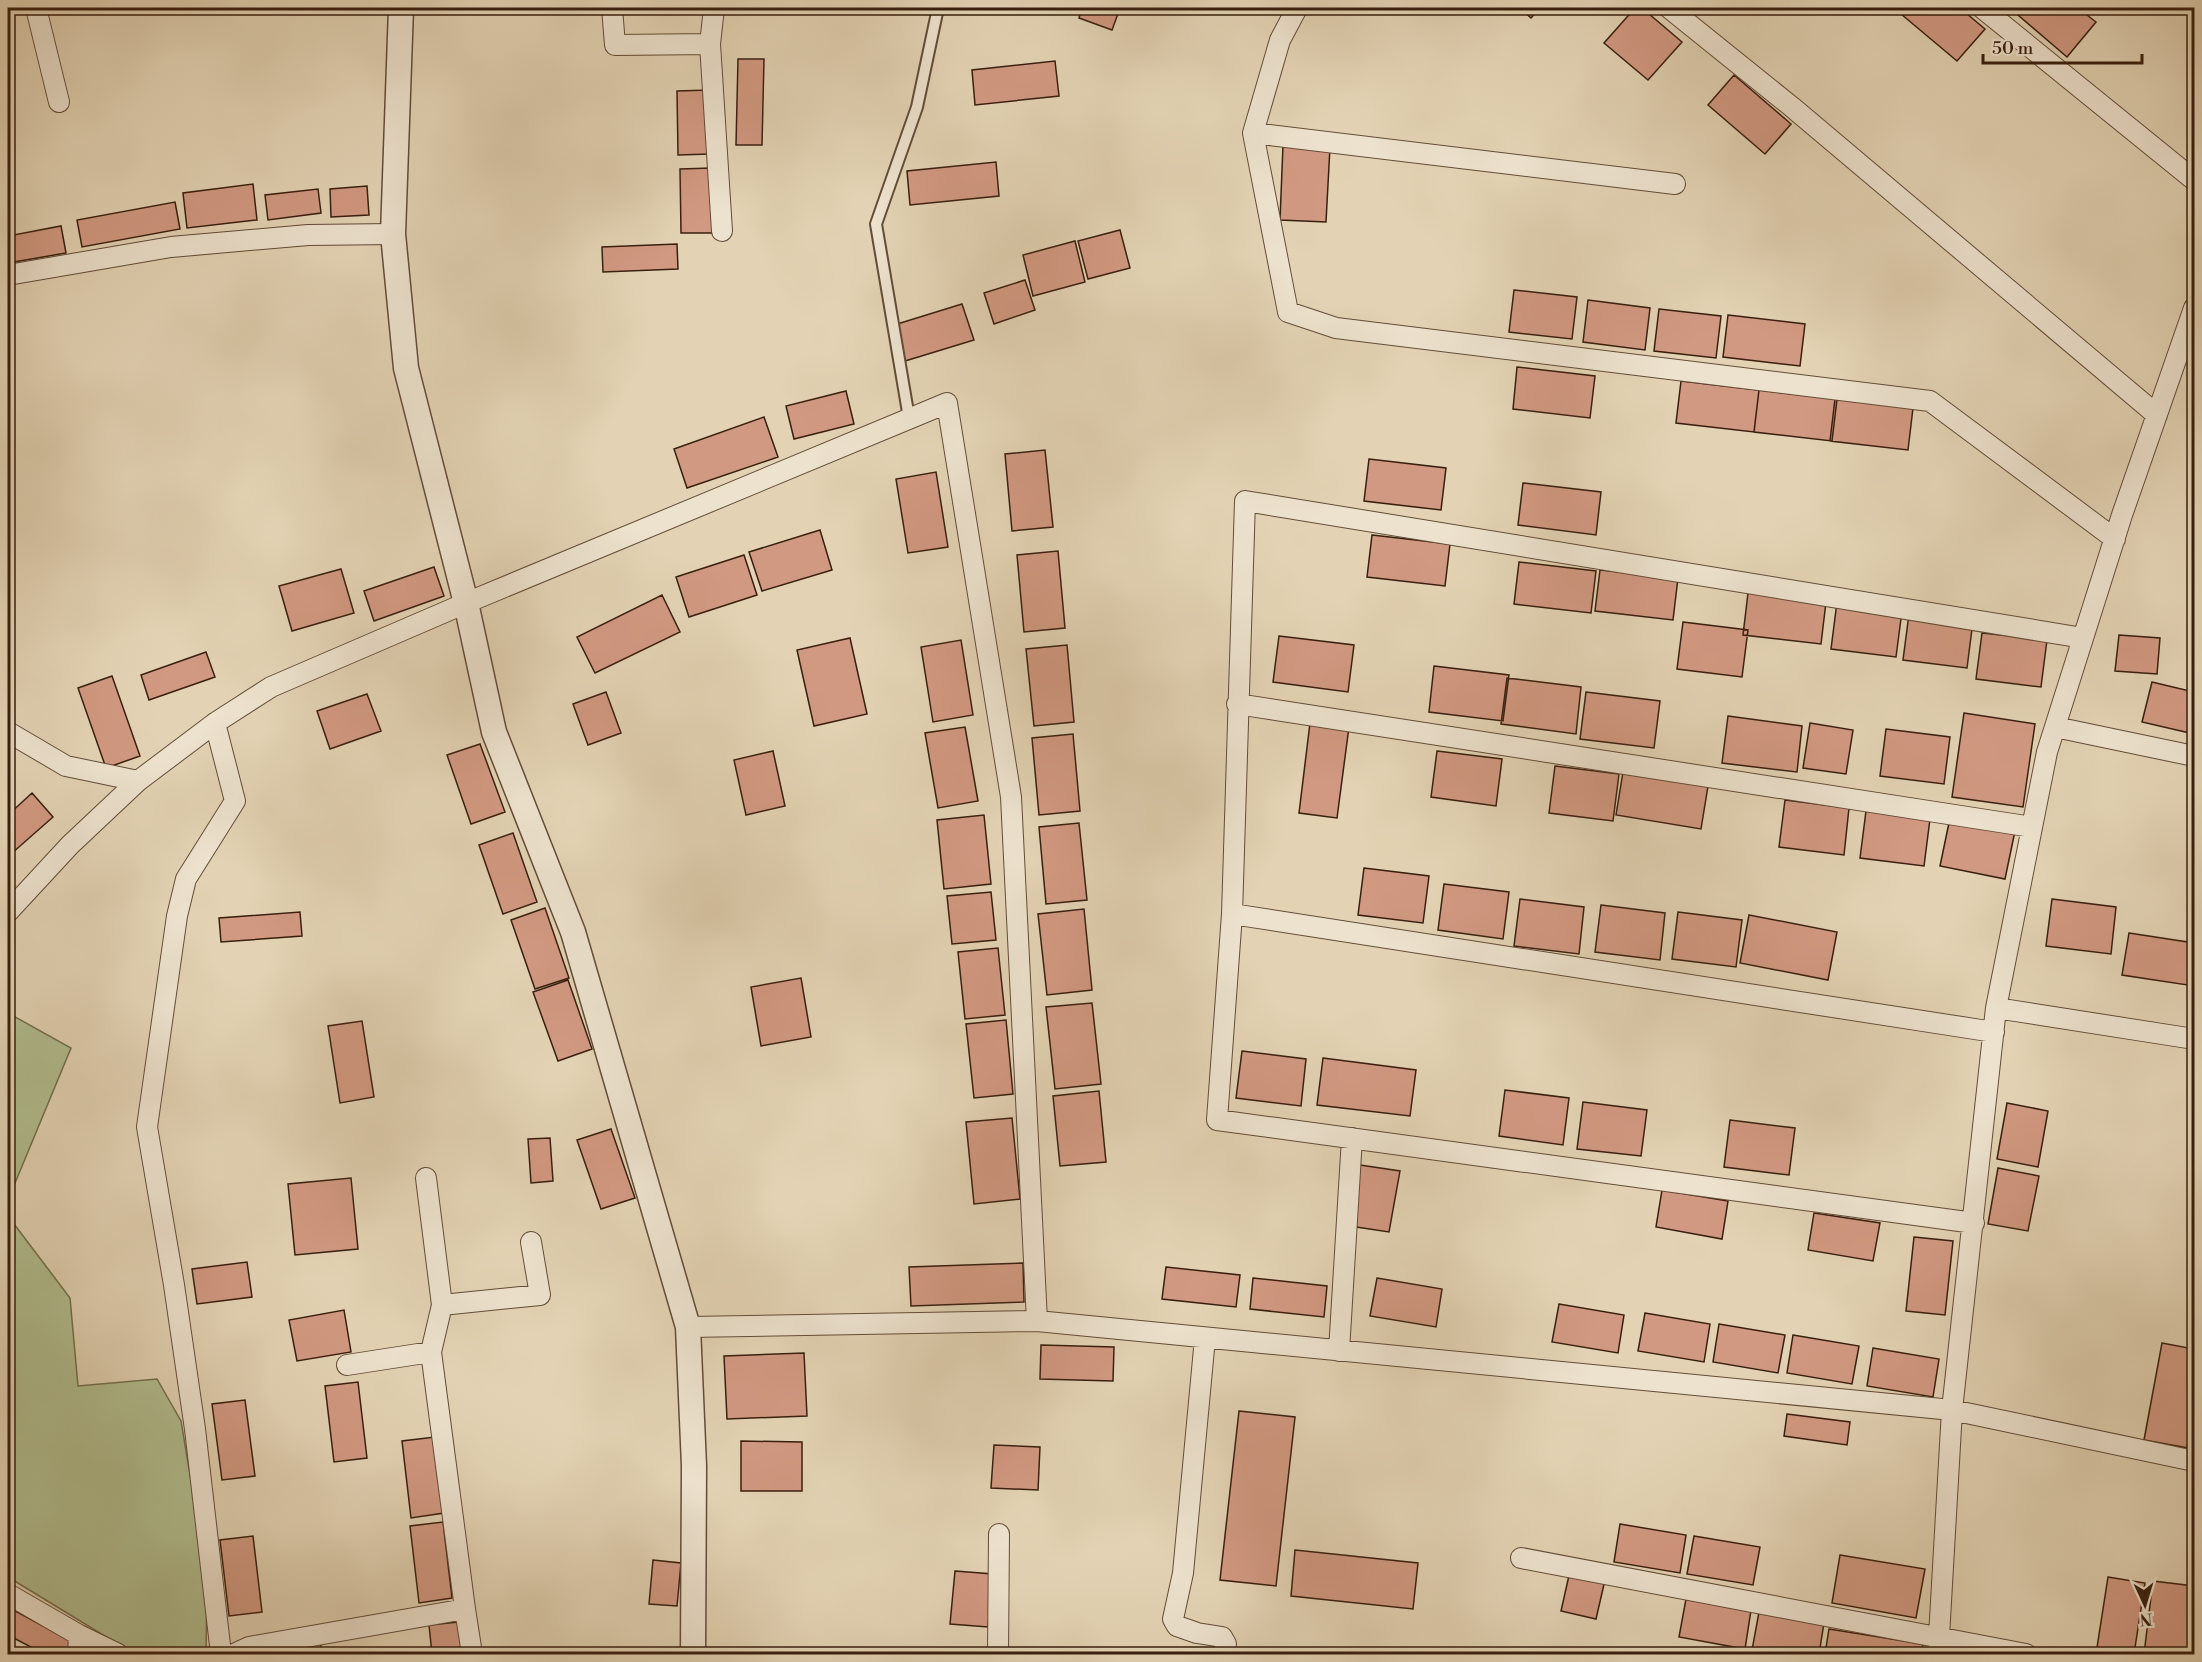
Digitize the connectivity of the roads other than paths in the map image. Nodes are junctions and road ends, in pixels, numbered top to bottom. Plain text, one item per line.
1 (36, 8) edge
2 (401, 8) edge
3 (612, 8) edge
4 (714, 8) edge
5 (938, 8) edge
6 (1297, 8) edge
7 (1669, 8) edge
8 (1982, 8) edge
9 (710, 44) junction
10 (59, 102) dead end
11 (1253, 133) junction
12 (2194, 180) edge
13 (1675, 184) dead end
14 (722, 231) dead end
15 (393, 234) junction
16 (8, 275) edge
17 (2194, 308) edge
18 (2157, 416) junction
19 (909, 418) junction
20 (2115, 539) junction
21 (466, 603) junction
22 (2083, 638) junction
23 (1237, 704) junction
24 (215, 723) junction
25 (2055, 727) junction
26 (8, 732) edge
27 (2194, 756) edge
28 (138, 781) junction
29 (2032, 827) junction
30 (8, 912) edge
31 (1232, 914) junction
32 (1996, 1008) junction
33 (1994, 1032) junction
34 (2194, 1039) edge
35 (1352, 1138) junction
36 (426, 1178) dead end
37 (1974, 1223) junction
38 (531, 1242) dead end
39 (442, 1305) junction
40 (1037, 1321) junction
41 (688, 1327) junction
42 (1205, 1338) junction
43 (1339, 1351) junction
44 (431, 1352) junction
45 (347, 1365) dead end
46 (1952, 1410) junction
47 (2194, 1461) edge
48 (999, 1534) dead end
49 (1521, 1558) dead end
50 (8, 1594) edge
51 (465, 1609) junction
52 (78, 1645) edge
53 (1939, 1646) edge
54 (118, 1654) edge
55 (221, 1654) edge
56 (234, 1654) edge
57 (472, 1654) edge
58 (693, 1654) edge
59 (998, 1654) edge
60 (1224, 1654) edge
61 (2026, 1654) edge

1 - 10 street
2 - 15 street
3 - 9 street
4 - 9 street
5 - 19 lane
6 - 11 street
7 - 18 street
8 - 12 street
9 - 14 street
11 - 13 street
11 - 20 street
15 - 16 street
15 - 21 street
17 - 18 street
18 - 20 street
19 - 21 street
19 - 40 street
20 - 22 street
21 - 24 street
21 - 41 street
22 - 23 street
22 - 25 street
23 - 29 street
23 - 31 street
24 - 28 street
24 - 55 street
25 - 27 street
25 - 29 street
26 - 28 street
28 - 30 street
29 - 32 street
31 - 33 street
31 - 35 street
32 - 33 street
32 - 34 street
33 - 37 street
35 - 37 street
35 - 43 street
36 - 39 street
37 - 46 street
38 - 39 street
39 - 44 street
40 - 41 street
40 - 42 street
41 - 58 street
42 - 43 street
42 - 60 street
43 - 46 street
44 - 45 street
44 - 51 street
46 - 47 street
46 - 53 street
48 - 59 street
49 - 53 street
50 - 52 street
51 - 56 street
51 - 57 street
52 - 54 street
53 - 61 street

